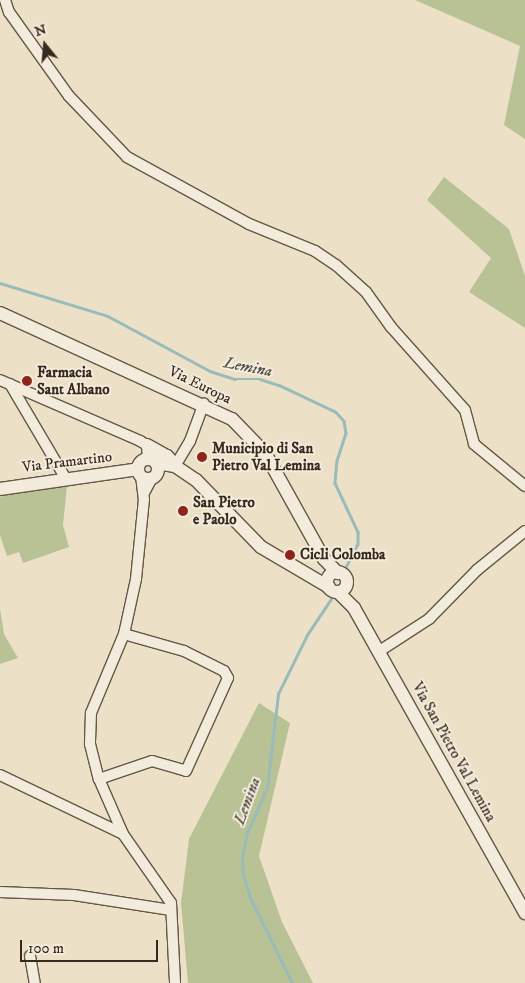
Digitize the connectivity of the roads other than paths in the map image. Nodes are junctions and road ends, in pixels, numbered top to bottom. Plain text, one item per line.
1 (5, 0) edge
2 (0, 313) edge
3 (0, 380) edge
4 (10, 384) junction
5 (204, 404) junction
6 (144, 443) junction
7 (179, 469) junction
8 (148, 470) junction
9 (66, 479) junction
10 (525, 486) edge
11 (0, 489) edge
12 (525, 531) edge
13 (334, 582) junction
14 (124, 634) junction
15 (378, 652) junction
16 (0, 775) edge
17 (98, 779) junction
18 (123, 834) junction
19 (0, 892) edge
20 (171, 910) junction
21 (525, 913) edge
22 (30, 956) dead end
23 (34, 983) edge
24 (175, 983) edge

1 - 10 street
2 - 5 street, Via Europa
3 - 4 street
4 - 6 street
4 - 9 street
5 - 7 street
5 - 13 street, Via Europa
6 - 7 street
6 - 8 street
7 - 8 street, Via Pramartino
7 - 13 street
8 - 9 street, Via Pramartino
8 - 14 street
9 - 11 street, Via Pramartino
12 - 15 street
13 - 15 street, Via San Pietro Val Lemina
14 - 17 street
14 - 17 street
15 - 21 street, Via San Pietro Val Lemina
16 - 18 street
17 - 18 street
18 - 20 street
19 - 20 street
20 - 24 street
22 - 23 street

